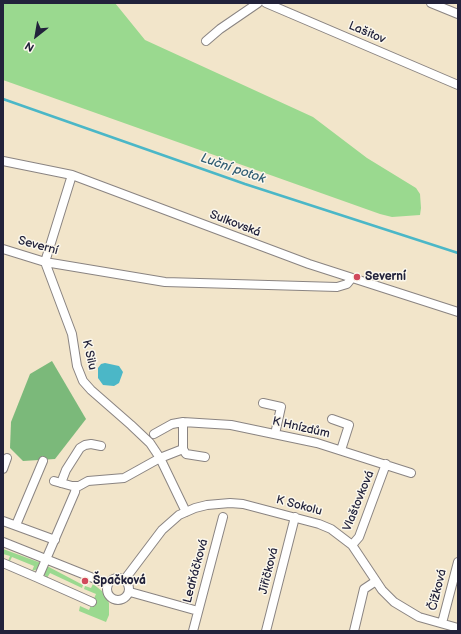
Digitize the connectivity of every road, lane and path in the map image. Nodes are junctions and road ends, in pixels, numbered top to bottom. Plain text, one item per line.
1 (258, 3) edge
2 (266, 3) edge
3 (431, 3) edge
4 (458, 14) edge
5 (206, 41) dead end
6 (458, 85) edge
7 (3, 160) edge
8 (72, 175) junction
9 (3, 248) edge
10 (45, 262) junction
11 (351, 279) junction
12 (458, 312) edge
13 (263, 403) dead end
14 (332, 419) dead end
15 (183, 422) junction
16 (154, 434) dead end
17 (275, 434) junction
18 (101, 446) dead end
19 (183, 448) junction
20 (341, 450) junction
21 (205, 457) dead end
22 (8, 458) dead end
23 (160, 458) junction
24 (43, 460) dead end
25 (386, 464) junction
26 (3, 469) edge
27 (411, 473) dead end
28 (76, 486) junction
29 (186, 512) junction
30 (222, 517) dead end
31 (295, 517) junction
32 (3, 521) edge
33 (16, 525) junction
34 (55, 540) junction
35 (3, 542) edge
36 (352, 545) junction
37 (46, 559) junction
38 (458, 562) edge
39 (3, 563) edge
40 (38, 578) junction
41 (125, 580) junction
42 (376, 581) junction
43 (108, 584) junction
44 (130, 592) junction
45 (92, 602) dead end
46 (198, 611) junction
47 (442, 624) junction
48 (458, 628) edge
49 (193, 631) edge
50 (266, 631) edge
51 (354, 631) edge

1 - 5 street
2 - 6 street, Lašitov
3 - 4 street
7 - 8 street, Sulkovská
8 - 10 street
8 - 11 street, Sulkovská
9 - 10 street, Severní
10 - 11 street, Severní
10 - 23 street, K Silu
11 - 12 street, Sulkovská
13 - 17 street
14 - 20 street
15 - 16 street, K Hnízdům
15 - 17 street, K Hnízdům
15 - 19 street
17 - 20 street, K Hnízdům
18 - 28 street
19 - 21 street
19 - 23 street
20 - 25 street, K Hnízdům
22 - 26 street
23 - 28 street
23 - 29 street, K Silu
24 - 33 street
25 - 27 street, K Hnízdům
25 - 36 street, Vlaštovková
28 - 34 street
29 - 31 street, K Sokolu
29 - 41 street, K Sokolu
30 - 46 street, Ledňáčková
31 - 36 street, K Sokolu
31 - 50 street, Jiřičková
32 - 33 street
33 - 34 street
34 - 37 street
35 - 37 street
36 - 42 street, K Sokolu
37 - 40 street
37 - 43 street
38 - 47 street, Čížková
39 - 40 street
40 - 45 street
41 - 43 street
41 - 44 street
42 - 47 street, K Sokolu
42 - 51 street
43 - 44 street
44 - 46 street
46 - 49 street, Ledňáčková
47 - 48 street, K Sokolu

